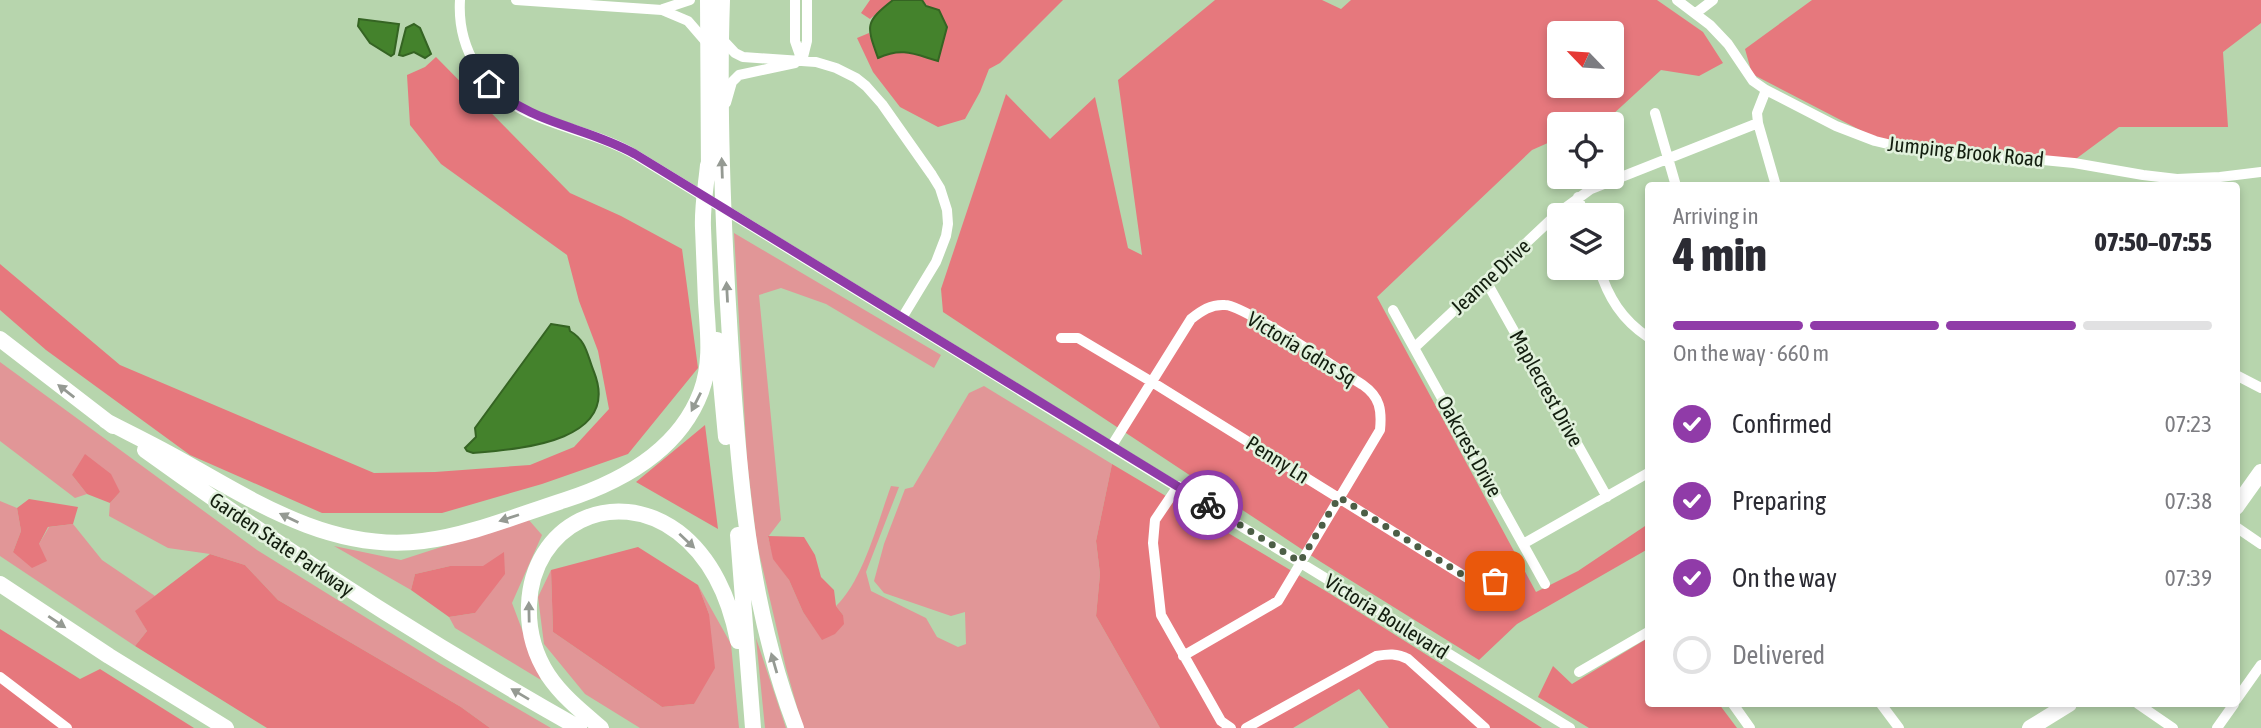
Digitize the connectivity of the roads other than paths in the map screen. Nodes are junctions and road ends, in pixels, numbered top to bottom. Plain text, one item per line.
1 (460, 0) edge
2 (516, 0) edge
3 (690, 0) edge
4 (708, 0) edge
5 (722, 0) edge
6 (794, 0) edge
7 (807, 0) edge
8 (1677, 0) edge
9 (1713, 0) edge
10 (662, 10) junction
11 (1696, 13) junction
12 (714, 40) junction
13 (802, 61) junction
14 (1766, 90) junction
15 (1655, 113) dead end
16 (722, 119) junction
17 (1758, 123) junction
18 (1668, 158) junction
19 (708, 165) junction
20 (2261, 172) edge
21 (1675, 182) edge
22 (1775, 182) edge
23 (2177, 182) edge
24 (1578, 197) junction
25 (1580, 203) edge
26 (1603, 280) edge
27 (1486, 281) junction
28 (1393, 310) dead end
29 (902, 318) junction
30 (1645, 335) edge
31 (1061, 338) dead end
32 (0, 339) edge
33 (1415, 346) junction
34 (2240, 377) edge
35 (1152, 382) junction
36 (2261, 388) edge
37 (106, 421) junction
38 (736, 434) junction
39 (1111, 447) junction
40 (2261, 472) edge
41 (1645, 475) edge
42 (1178, 486) junction
43 (735, 488) junction
44 (1339, 497) junction
45 (1607, 497) junction
46 (2240, 501) edge
47 (2240, 530) edge
48 (1523, 544) junction
49 (2261, 544) edge
50 (1300, 562) junction
51 (1495, 581) dead end
52 (0, 584) edge
53 (1545, 584) dead end
54 (1645, 634) edge
55 (1183, 656) junction
56 (2261, 665) edge
57 (1579, 672) dead end
58 (0, 677) edge
59 (749, 679) junction
60 (2240, 695) edge
61 (1735, 707) edge
62 (1883, 707) edge
63 (2064, 707) edge
64 (2142, 707) edge
65 (2232, 707) edge
66 (67, 728) edge
67 (226, 728) edge
68 (579, 728) edge
69 (601, 728) edge
70 (753, 728) edge
71 (796, 728) edge
72 (1231, 728) edge
73 (1246, 728) edge
74 (1485, 728) edge
75 (1570, 728) edge
76 (1750, 728) edge
77 (1899, 728) edge
78 (2030, 728) edge
79 (2173, 728) edge
80 (2217, 728) edge

1 - 29 street, Victoria Boulevard
2 - 10 street
3 - 10 street
4 - 12 highway
5 - 12 highway
6 - 13 street
7 - 13 street
8 - 11 street, Jumping Brook Road
9 - 11 street
10 - 12 street
11 - 14 street, Jumping Brook Road
12 - 13 street
12 - 16 highway
12 - 19 highway
13 - 16 street
13 - 29 street
14 - 17 street
14 - 23 street, Jumping Brook Road
15 - 18 street
38 -> 16 highway
17 - 18 street, Jeanne Drive
17 - 22 street
18 - 21 street
18 - 24 street, Jeanne Drive
19 -> 37 highway
19 - 43 highway
20 - 23 street, Jumping Brook Road
24 - 25 street
24 - 27 street, Jeanne Drive
26 - 30 street
27 - 33 street, Jeanne Drive
27 - 45 street, Maplecrest Drive
28 - 33 street, Oakcrest Drive
29 - 39 street, Victoria Boulevard
31 - 35 street, Penny Ln
37 -> 32 highway, Garden State Parkway
33 - 48 street, Oakcrest Drive
34 - 36 street
35 - 39 street, Victoria Gdns Sq
35 - 44 street, Penny Ln
35 - 44 street, Victoria Gdns Sq
68 -> 37 highway, Garden State Parkway
38 - 43 highway
71 -> 38 highway
39 - 42 street, Victoria Boulevard
40 - 46 highway
41 - 45 street
42 - 50 street, Victoria Boulevard
42 - 55 street
43 - 59 highway
44 - 50 street, Victoria Gdns Sq
44 - 51 street, Penny Ln
45 - 48 street
47 - 49 street
48 - 53 street, Oakcrest Drive
50 - 55 street, Victoria Gdns Sq
50 - 75 street, Victoria Boulevard
52 -> 67 highway
54 - 57 street
55 - 72 street
56 - 60 street
58 - 66 street
69 -> 59 highway
59 - 70 highway
61 - 76 street
62 - 77 street
63 - 78 highway
64 - 79 street
65 - 80 street
73 - 74 street

